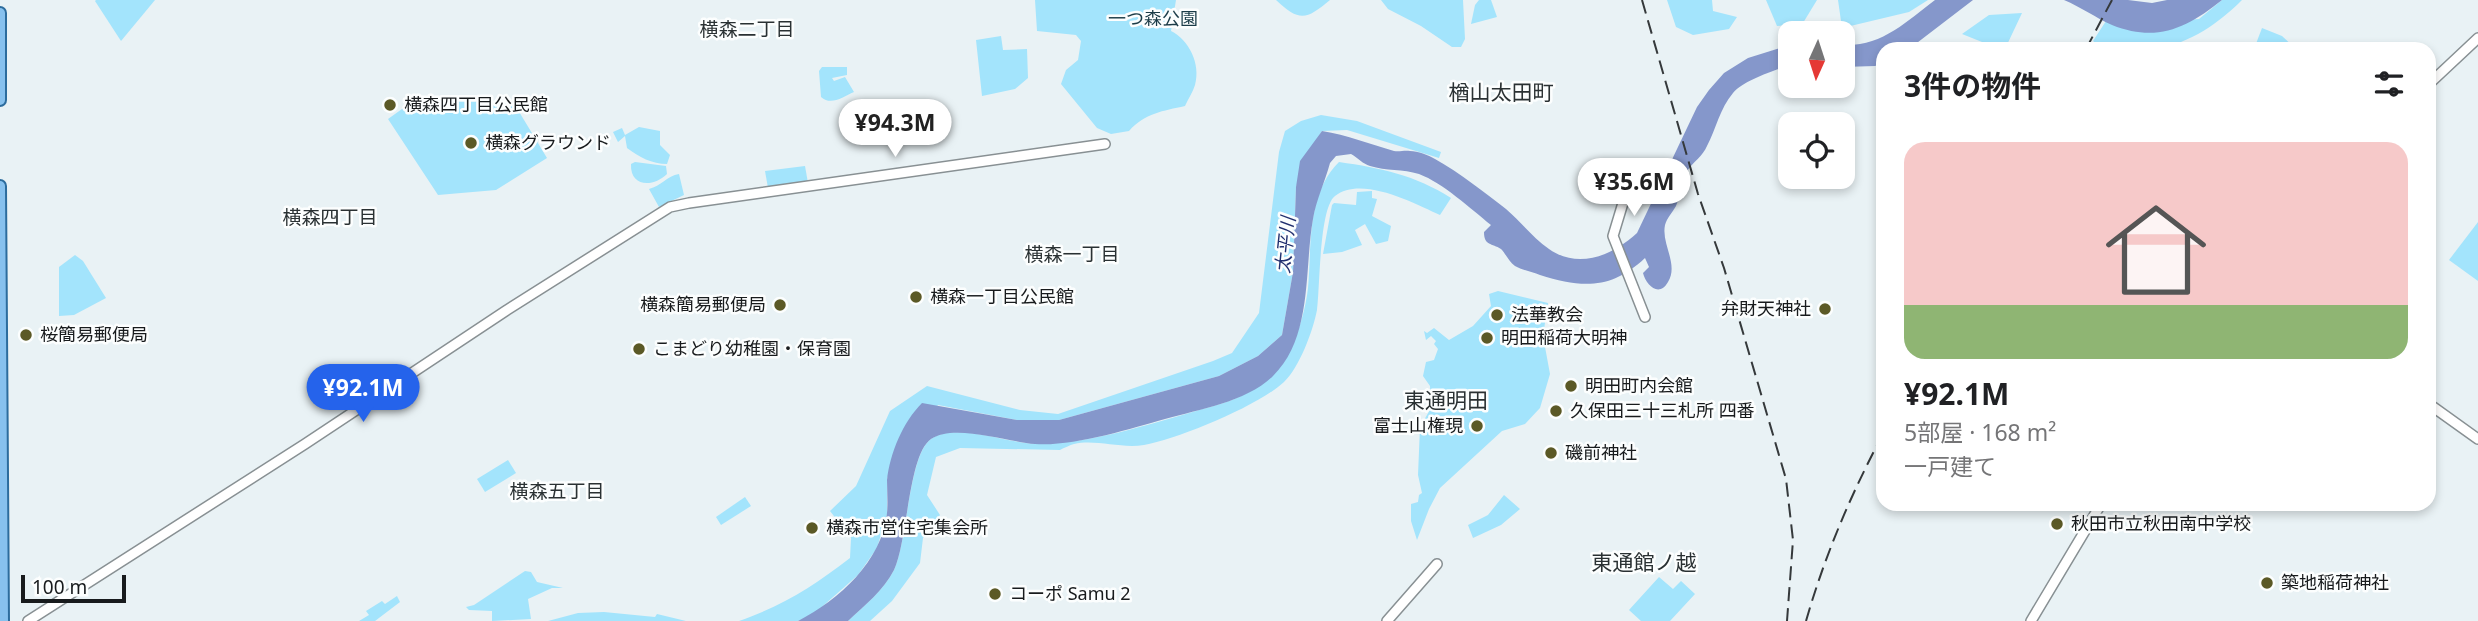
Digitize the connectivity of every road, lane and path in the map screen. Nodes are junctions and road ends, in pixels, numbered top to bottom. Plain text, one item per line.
1 (0, 13) edge
2 (2478, 38) edge
3 (2436, 77) edge
4 (0, 100) edge
5 (1105, 144) dead end
6 (0, 186) edge
7 (1626, 193) dead end
8 (1645, 317) dead end
9 (2436, 409) edge
10 (2478, 439) edge
11 (2097, 511) edge
12 (1437, 564) dead end
13 (3, 621) edge
14 (28, 621) edge
15 (1387, 621) edge
16 (2031, 621) edge

1 - 4 main road
2 - 3 street
5 - 14 street
6 - 13 main road
7 - 8 street
9 - 10 street
11 - 16 street
12 - 15 street

